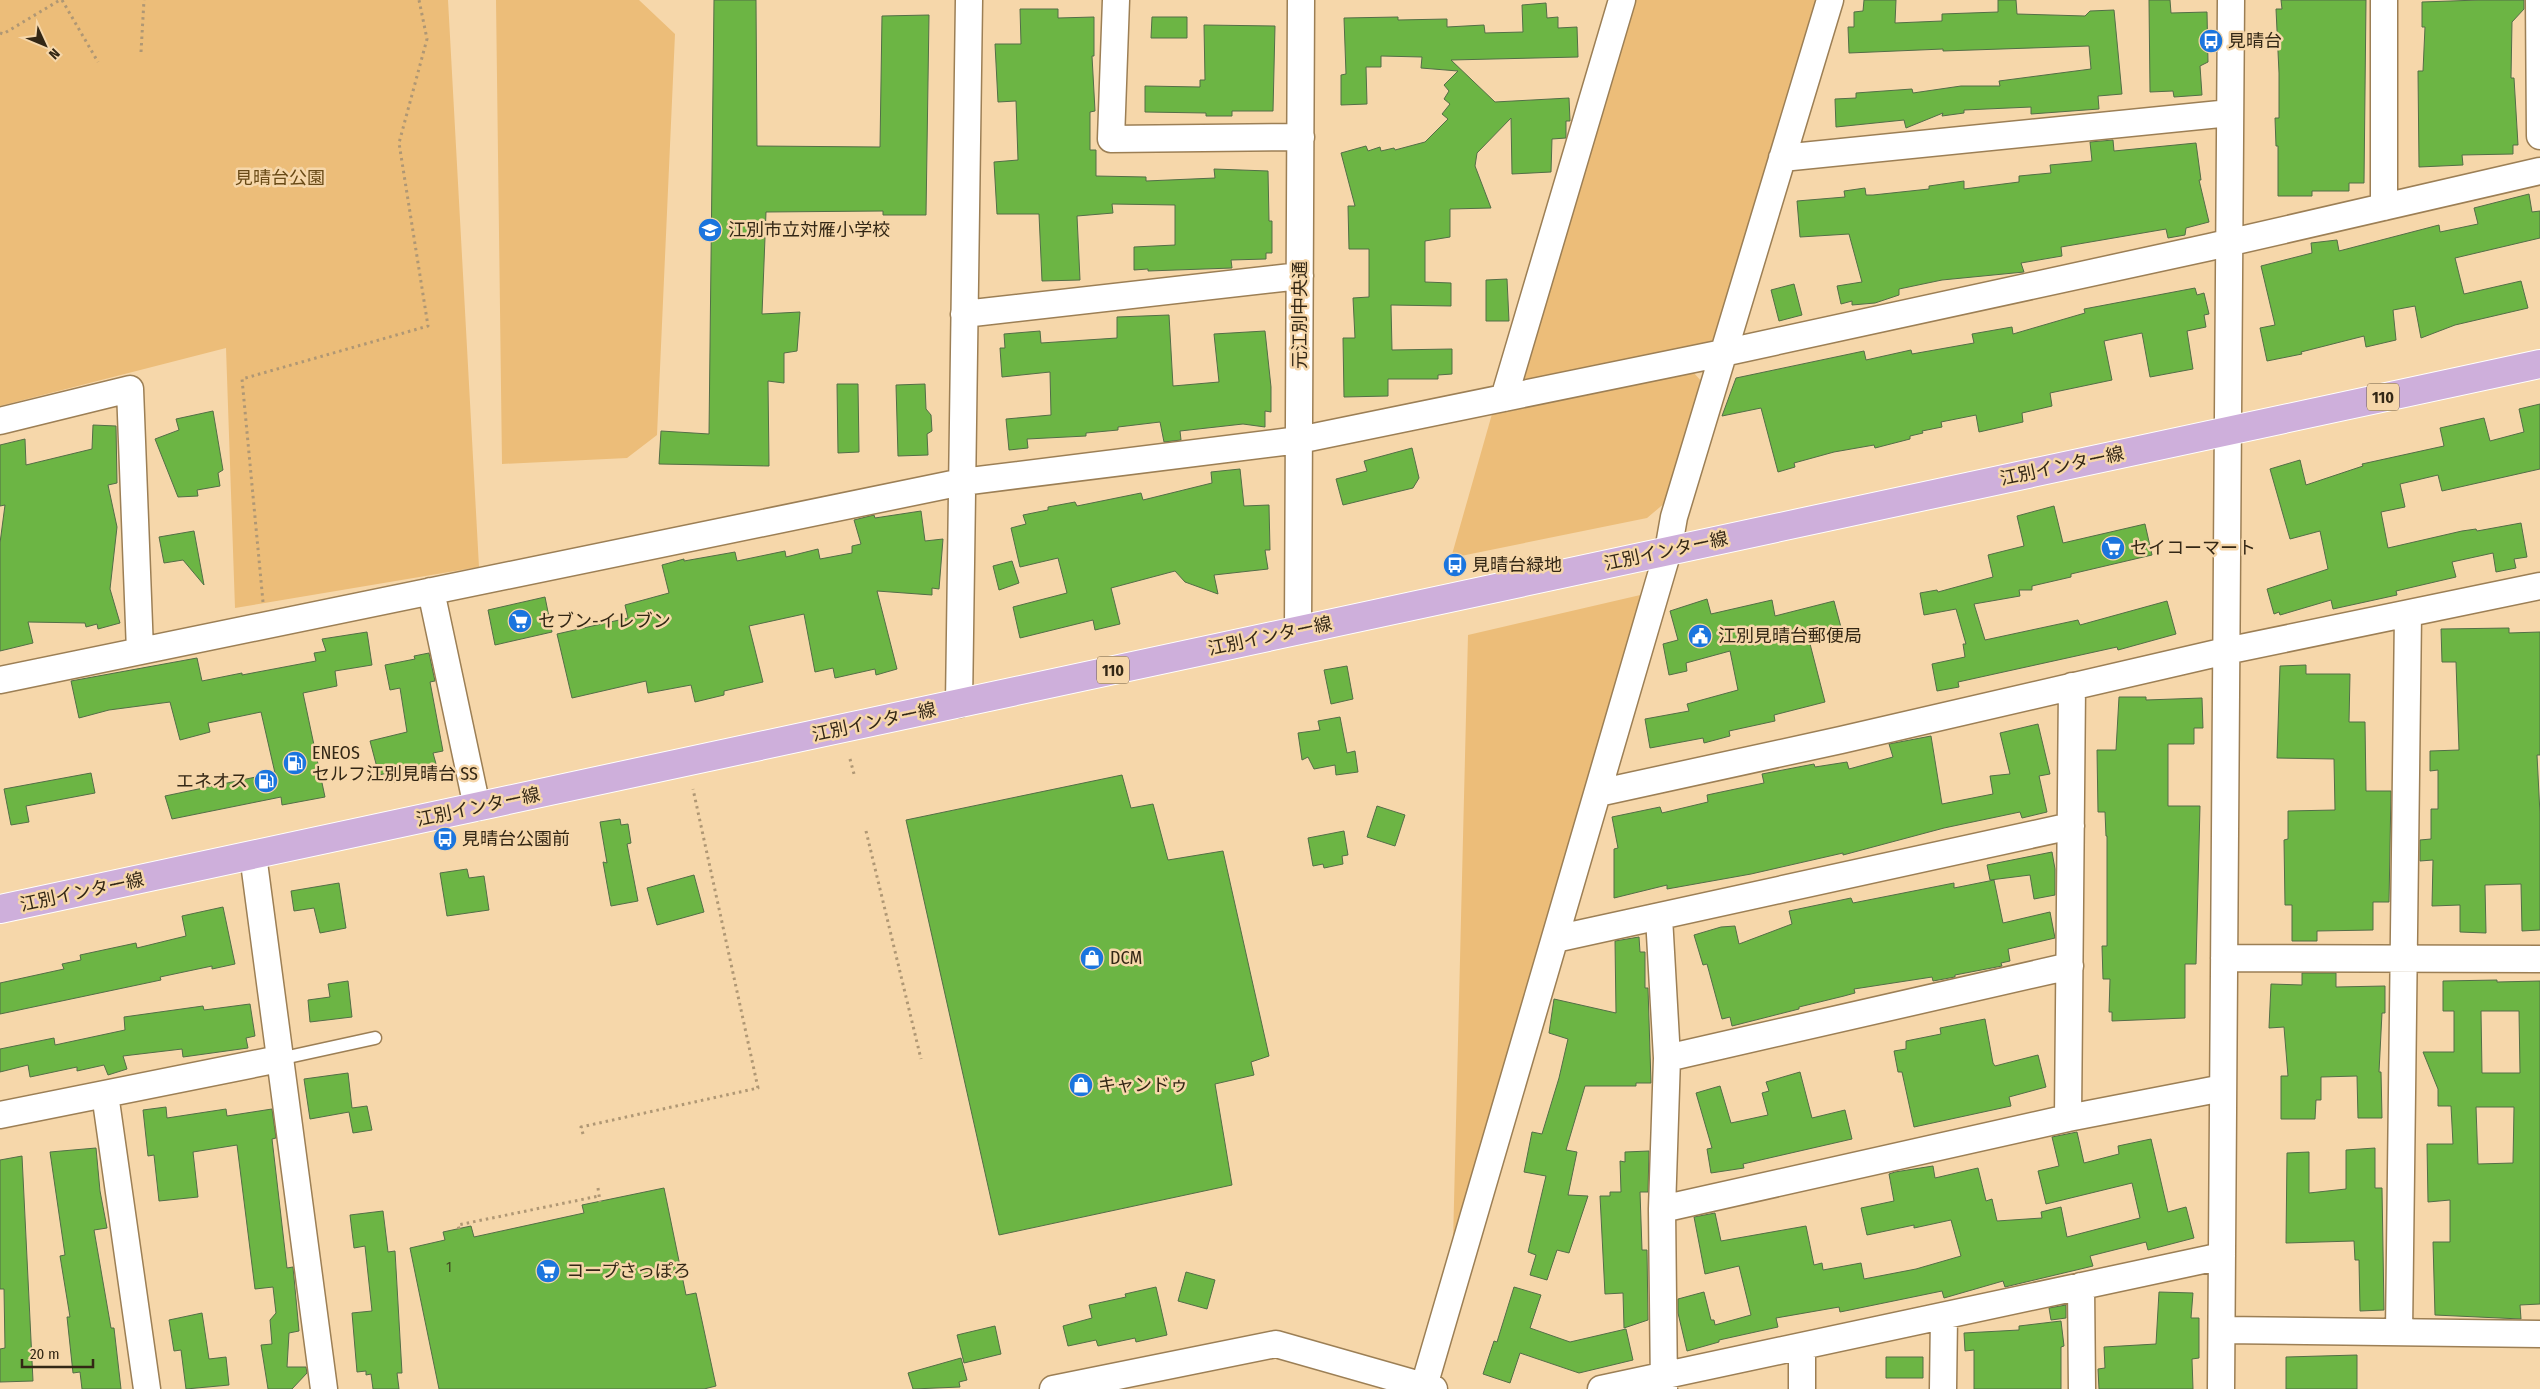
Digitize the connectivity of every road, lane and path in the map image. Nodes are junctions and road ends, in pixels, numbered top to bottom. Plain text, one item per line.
1 (61, 0) edge
2 (144, 0) edge
3 (419, 0) edge
4 (969, 0) edge
5 (1116, 0) edge
6 (1301, 0) edge
7 (1622, 0) edge
8 (1830, 0) edge
9 (2231, 0) edge
10 (2384, 0) edge
11 (2539, 0) edge
12 (0, 33) edge
13 (141, 52) dead end
14 (98, 62) dead end
15 (2230, 113) junction
16 (2540, 136) edge
17 (1300, 137) junction
18 (1782, 158) junction
19 (2540, 171) edge
20 (2384, 208) junction
21 (2228, 243) junction
22 (1300, 276) junction
23 (964, 314) junction
24 (1723, 352) junction
25 (2540, 364) edge
26 (1504, 398) junction
27 (0, 421) edge
28 (2227, 430) junction
29 (1299, 440) junction
30 (962, 482) junction
31 (1668, 551) junction
32 (2540, 586) edge
33 (431, 591) junction
34 (263, 603) dead end
35 (2408, 614) junction
36 (1298, 630) junction
37 (140, 651) junction
38 (2226, 651) junction
39 (0, 680) edge
40 (2072, 686) junction
41 (959, 704) junction
42 (850, 759) dead end
43 (854, 774) dead end
44 (693, 789) dead end
45 (1598, 793) junction
46 (477, 807) junction
47 (2071, 826) junction
48 (866, 831) dead end
49 (253, 855) junction
50 (0, 909) edge
51 (1660, 917) junction
52 (1555, 939) junction
53 (2224, 958) junction
54 (2404, 958) junction
55 (2540, 959) edge
56 (2070, 966) junction
57 (375, 1038) dead end
58 (1667, 1058) junction
59 (279, 1059) junction
60 (921, 1059) dead end
61 (2223, 1088) junction
62 (105, 1094) junction
63 (0, 1115) edge
64 (2068, 1118) junction
65 (583, 1134) dead end
66 (598, 1188) dead end
67 (599, 1196) junction
68 (600, 1202) dead end
69 (1662, 1210) junction
70 (459, 1229) dead end
71 (2222, 1256) junction
72 (2081, 1286) junction
73 (1944, 1316) junction
74 (2222, 1330) junction
75 (2399, 1332) junction
76 (2540, 1334) edge
77 (1802, 1346) junction
78 (1664, 1382) edge
79 (1429, 1388) edge
80 (147, 1389) edge
81 (324, 1389) edge
82 (1053, 1389) edge
83 (1601, 1389) edge
84 (1802, 1389) edge
85 (1943, 1389) edge
86 (2082, 1389) edge
87 (2221, 1389) edge

1 - 12 path
1 - 14 path
2 - 13 path
3 - 34 path
4 - 23 street
5 - 17 street
6 - 17 street, 元江別中央通
7 - 26 street
8 - 18 street
9 - 15 street
10 - 20 street
11 - 16 street
15 - 18 street
15 - 21 street
17 - 22 street, 元江別中央通
18 - 24 street
19 - 20 street
20 - 21 street
21 - 24 street
21 - 28 street
22 - 23 street
22 - 29 street, 元江別中央通
23 - 30 street
24 - 26 street
24 - 31 street
25 - 28 main road, 江別インター線 / 110
26 - 29 street
27 - 37 street
28 - 31 main road, 江別インター線 / 110
28 - 38 street
29 - 30 street
29 - 36 street, 元江別中央通
30 - 33 street
30 - 41 street
31 - 36 main road, 江別インター線 / 110
31 - 45 street
32 - 35 street
33 - 37 street
33 - 46 street
35 - 38 street
35 - 54 street
36 - 41 main road, 江別インター線 / 110
37 - 39 street
38 - 40 street
38 - 53 street
40 - 45 street
40 - 47 street
41 - 46 main road, 江別インター線 / 110
42 - 43 path
44 - 65 path
45 - 52 street
46 - 49 main road, 江別インター線 / 110
47 - 51 street
47 - 56 street
48 - 60 path
49 - 50 main road, 江別インター線 / 110
49 - 59 street
51 - 52 street
51 - 58 street
52 - 79 street
53 - 54 street
53 - 61 street
54 - 55 street
54 - 75 street
56 - 58 street
56 - 64 street
57 - 59 lane
58 - 69 street
59 - 62 street
59 - 81 street
61 - 64 street
61 - 71 street
62 - 63 street
62 - 80 street
64 - 69 street
66 - 67 path
67 - 68 path
67 - 70 path
69 - 78 street
71 - 72 street
71 - 74 street
72 - 73 street
72 - 86 street
73 - 77 street
73 - 85 street
74 - 75 street
74 - 87 street
75 - 76 street
77 - 78 street
77 - 84 street
78 - 83 street
79 - 82 street

